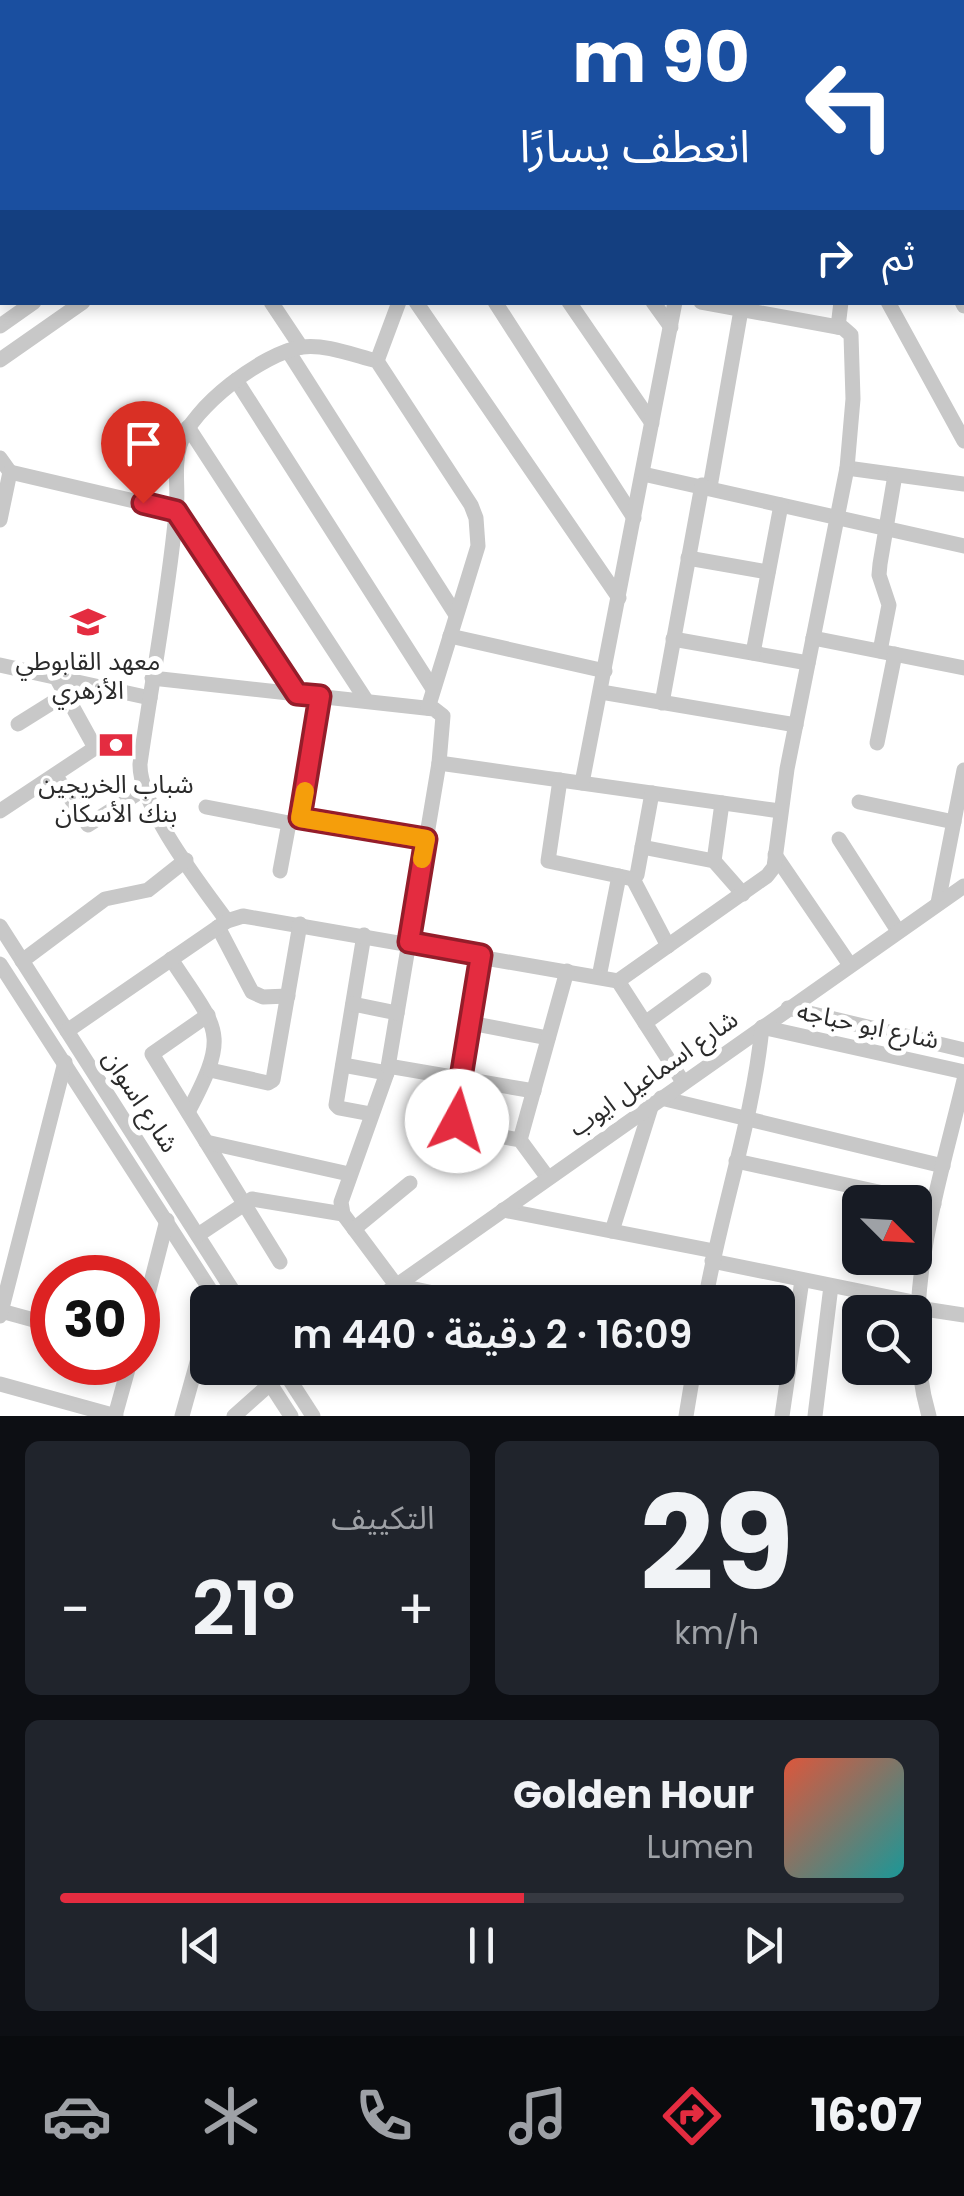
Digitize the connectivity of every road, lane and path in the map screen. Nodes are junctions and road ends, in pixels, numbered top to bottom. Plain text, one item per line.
1 (30, 305) edge
2 (79, 305) edge
3 (273, 305) edge
4 (398, 305) edge
5 (418, 305) edge
6 (497, 305) edge
7 (571, 305) edge
8 (655, 305) edge
9 (674, 305) edge
10 (716, 305) edge
11 (841, 305) edge
12 (890, 305) edge
13 (741, 310) junction
14 (0, 326) edge
15 (670, 327) junction
16 (838, 327) junction
17 (295, 349) junction
18 (0, 360) edge
19 (377, 361) junction
20 (236, 380) junction
21 (652, 423) junction
22 (188, 427) junction
23 (964, 441) edge
24 (0, 458) edge
25 (847, 468) junction
26 (10, 472) junction
27 (642, 474) junction
28 (896, 475) junction
29 (964, 484) edge
30 (706, 486) junction
31 (780, 505) junction
32 (176, 511) junction
33 (634, 518) junction
34 (838, 519) junction
35 (0, 520) edge
36 (886, 530) junction
37 (964, 546) edge
38 (688, 558) junction
39 (768, 572) junction
40 (619, 598) junction
41 (456, 615) junction
42 (450, 636) junction
43 (813, 638) junction
44 (674, 639) junction
45 (888, 653) junction
46 (753, 654) junction
47 (808, 663) junction
48 (0, 665) edge
49 (964, 668) edge
50 (606, 671) junction
51 (56, 678) junction
52 (152, 678) junction
53 (433, 689) junction
54 (602, 692) junction
55 (66, 694) junction
56 (297, 694) junction
57 (320, 696) junction
58 (150, 698) junction
59 (366, 700) junction
60 (662, 703) junction
61 (428, 708) junction
62 (18, 724) dead end
63 (796, 725) junction
64 (877, 743) dead end
65 (439, 762) junction
66 (964, 770) edge
67 (56, 776) junction
68 (560, 780) junction
69 (582, 783) junction
70 (143, 790) junction
71 (652, 793) junction
72 (858, 802) dead end
73 (722, 803) junction
74 (206, 808) dead end
75 (0, 811) edge
76 (780, 811) junction
77 (958, 814) edge
78 (295, 820) junction
79 (426, 839) junction
80 (839, 839) dead end
81 (642, 847) junction
82 (775, 855) junction
83 (186, 860) junction
84 (714, 861) junction
85 (280, 871) dead end
86 (626, 878) junction
87 (964, 886) edge
88 (743, 894) junction
89 (938, 903) junction
90 (222, 924) junction
91 (300, 924) junction
92 (0, 926) edge
93 (898, 932) junction
94 (364, 935) junction
95 (409, 942) junction
96 (668, 946) junction
97 (481, 955) junction
98 (171, 959) junction
99 (22, 961) junction
100 (0, 964) edge
101 (850, 965) junction
102 (567, 971) junction
103 (599, 977) junction
104 (618, 980) junction
105 (704, 980) dead end
106 (288, 996) junction
107 (353, 1004) junction
108 (788, 1008) junction
109 (397, 1013) junction
110 (208, 1016) junction
111 (470, 1023) junction
112 (645, 1023) junction
113 (762, 1027) junction
114 (66, 1030) junction
115 (548, 1038) junction
116 (964, 1050) edge
117 (65, 1062) junction
118 (342, 1066) junction
119 (210, 1070) junction
120 (388, 1070) junction
121 (964, 1072) edge
122 (461, 1078) junction
123 (964, 1080) edge
124 (683, 1082) junction
125 (534, 1091) junction
126 (656, 1101) junction
127 (188, 1112) junction
128 (371, 1114) junction
129 (746, 1118) junction
130 (520, 1140) junction
131 (206, 1142) junction
132 (736, 1160) junction
133 (943, 1166) junction
134 (349, 1174) junction
135 (548, 1178) junction
136 (410, 1183) dead end
137 (244, 1204) junction
138 (934, 1204) junction
139 (503, 1210) junction
140 (342, 1214) junction
141 (167, 1220) junction
142 (354, 1229) junction
143 (612, 1231) junction
144 (198, 1236) junction
145 (158, 1255) edge
146 (713, 1256) junction
147 (280, 1262) dead end
148 (802, 1280) junction
149 (206, 1285) edge
150 (229, 1285) edge
151 (396, 1285) joint
152 (708, 1285) edge
153 (831, 1286) junction
154 (870, 1295) edge
155 (920, 1295) edge
156 (932, 1309) edge
157 (1, 1314) edge
158 (964, 1315) edge
159 (30, 1320) edge
160 (0, 1384) edge
161 (124, 1385) edge
162 (191, 1385) edge
163 (269, 1385) edge
164 (271, 1385) edge
165 (295, 1385) edge
166 (691, 1385) edge
167 (923, 1385) edge
168 (115, 1416) edge
169 (182, 1416) edge
170 (234, 1416) edge
171 (291, 1416) edge
172 (313, 1416) edge
173 (686, 1416) edge
174 (782, 1416) edge
175 (814, 1416) edge
176 (929, 1416) edge

1 - 14 street
2 - 18 street
3 - 17 street
4 - 19 street
5 - 40 street
6 - 33 street
7 - 21 street
8 - 15 street
9 - 15 street
10 - 13 street
11 - 16 street
12 - 23 street
13 - 16 street
13 - 30 street
15 - 21 street
16 - 25 street
17 - 19 street
17 - 20 street
17 - 41 street
19 - 41 street
20 - 22 street
20 - 53 street
21 - 27 street
22 - 32 street
22 - 59 street
24 - 26 street
25 - 28 street
25 - 34 street
26 - 32 street
26 - 35 street
27 - 30 street
27 - 33 street
28 - 29 street
28 - 36 street
30 - 31 street
30 - 38 street
31 - 34 street
31 - 39 street
32 - 52 street
32 - 56 street
33 - 40 street
34 - 36 street
34 - 43 street
36 - 37 street
36 - 45 street
38 - 39 street
38 - 44 street
39 - 46 street
40 - 50 street
41 - 42 street
42 - 50 street
42 - 53 street
43 - 45 street
43 - 47 street
44 - 46 street
44 - 60 street
45 - 49 street
45 - 64 street
46 - 47 street
47 - 63 street
48 - 51 street
50 - 54 street
51 - 55 street
51 - 58 street
52 - 56 street
52 - 58 street
53 - 61 street
54 - 60 street
54 - 69 street
55 - 62 street
55 - 67 street
56 - 57 street
57 - 59 street
57 - 78 street
58 - 70 street
59 - 61 street
60 - 63 street
61 - 65 street
63 - 76 street
65 - 68 street
65 - 79 street
66 - 77 street
67 - 70 street
67 - 75 street
68 - 69 street
68 - 86 street
69 - 71 street
70 - 83 street
71 - 73 street
71 - 81 street
72 - 77 street
73 - 76 street
73 - 84 street
74 - 78 street
76 - 82 street
77 - 89 street
78 - 79 street
78 - 85 street
79 - 95 street
80 - 93 street
81 - 84 street
81 - 86 street
82 - 88 street
82 - 101 street
83 - 90 street
83 - 99 street
84 - 88 street
86 - 96 street
86 - 103 street
87 - 89 street, شارع اسماعيل ايوب
88 - 96 street
89 - 93 street, شارع اسماعيل ايوب
90 - 91 street
90 - 98 street
90 - 106 street
91 - 94 street
91 - 106 street
92 - 99 street, شارع اسوان
93 - 101 street, شارع اسماعيل ايوب
94 - 95 street
94 - 107 street
95 - 97 street
95 - 109 street
96 - 104 street
97 - 102 street
97 - 111 street
98 - 110 street
98 - 114 street
99 - 114 street, شارع اسوان
100 - 117 street, شارع اسوان
101 - 108 street, شارع اسماعيل ايوب
102 - 103 street
102 - 115 street
103 - 104 street
104 - 112 street
105 - 112 street
106 - 119 street
107 - 109 street
107 - 118 street
108 - 113 street, شارع اسماعيل ايوب
108 - 116 street, شارع ابو حباجه
109 - 120 street
110 - 119 street
110 - 127 street
111 - 115 street
111 - 122 street
112 - 124 street
113 - 121 street, شارع ابو حباجه
113 - 124 street, شارع اسماعيل ايوب
113 - 129 street
114 - 144 street, شارع اسوان
115 - 125 street
117 - 141 street, شارع اسوان
117 - 157 street
118 - 120 street
118 - 128 street
119 - 127 street
120 - 122 street
120 - 128 street
122 - 125 street
122 - 130 street
123 - 133 street
124 - 126 street, شارع اسماعيل ايوب
125 - 130 street
126 - 129 street
126 - 135 street, شارع اسماعيل ايوب
126 - 143 street
127 - 131 street
128 - 134 street
129 - 132 street
129 - 133 street
130 - 135 street
131 - 134 street
131 - 137 street
132 - 138 street
132 - 146 street
133 - 138 street
134 - 140 street
135 - 139 street, شارع اسماعيل ايوب
136 - 142 street
137 - 140 street
137 - 144 street
137 - 147 street
138 - 155 street
139 - 143 street
139 - 151 street, شارع اسماعيل ايوب
140 - 142 street
141 - 145 street
141 - 149 street, شارع اسوان
142 - 151 street
143 - 146 street
144 - 150 street, شارع اسوان
146 - 148 street
146 - 152 street
148 - 153 street
148 - 174 street
153 - 154 street
153 - 175 street
156 - 158 street
157 - 159 street
160 - 168 street
161 - 168 street
162 - 169 street
163 - 170 street
164 - 171 street
165 - 172 street
166 - 173 street
167 - 176 street

